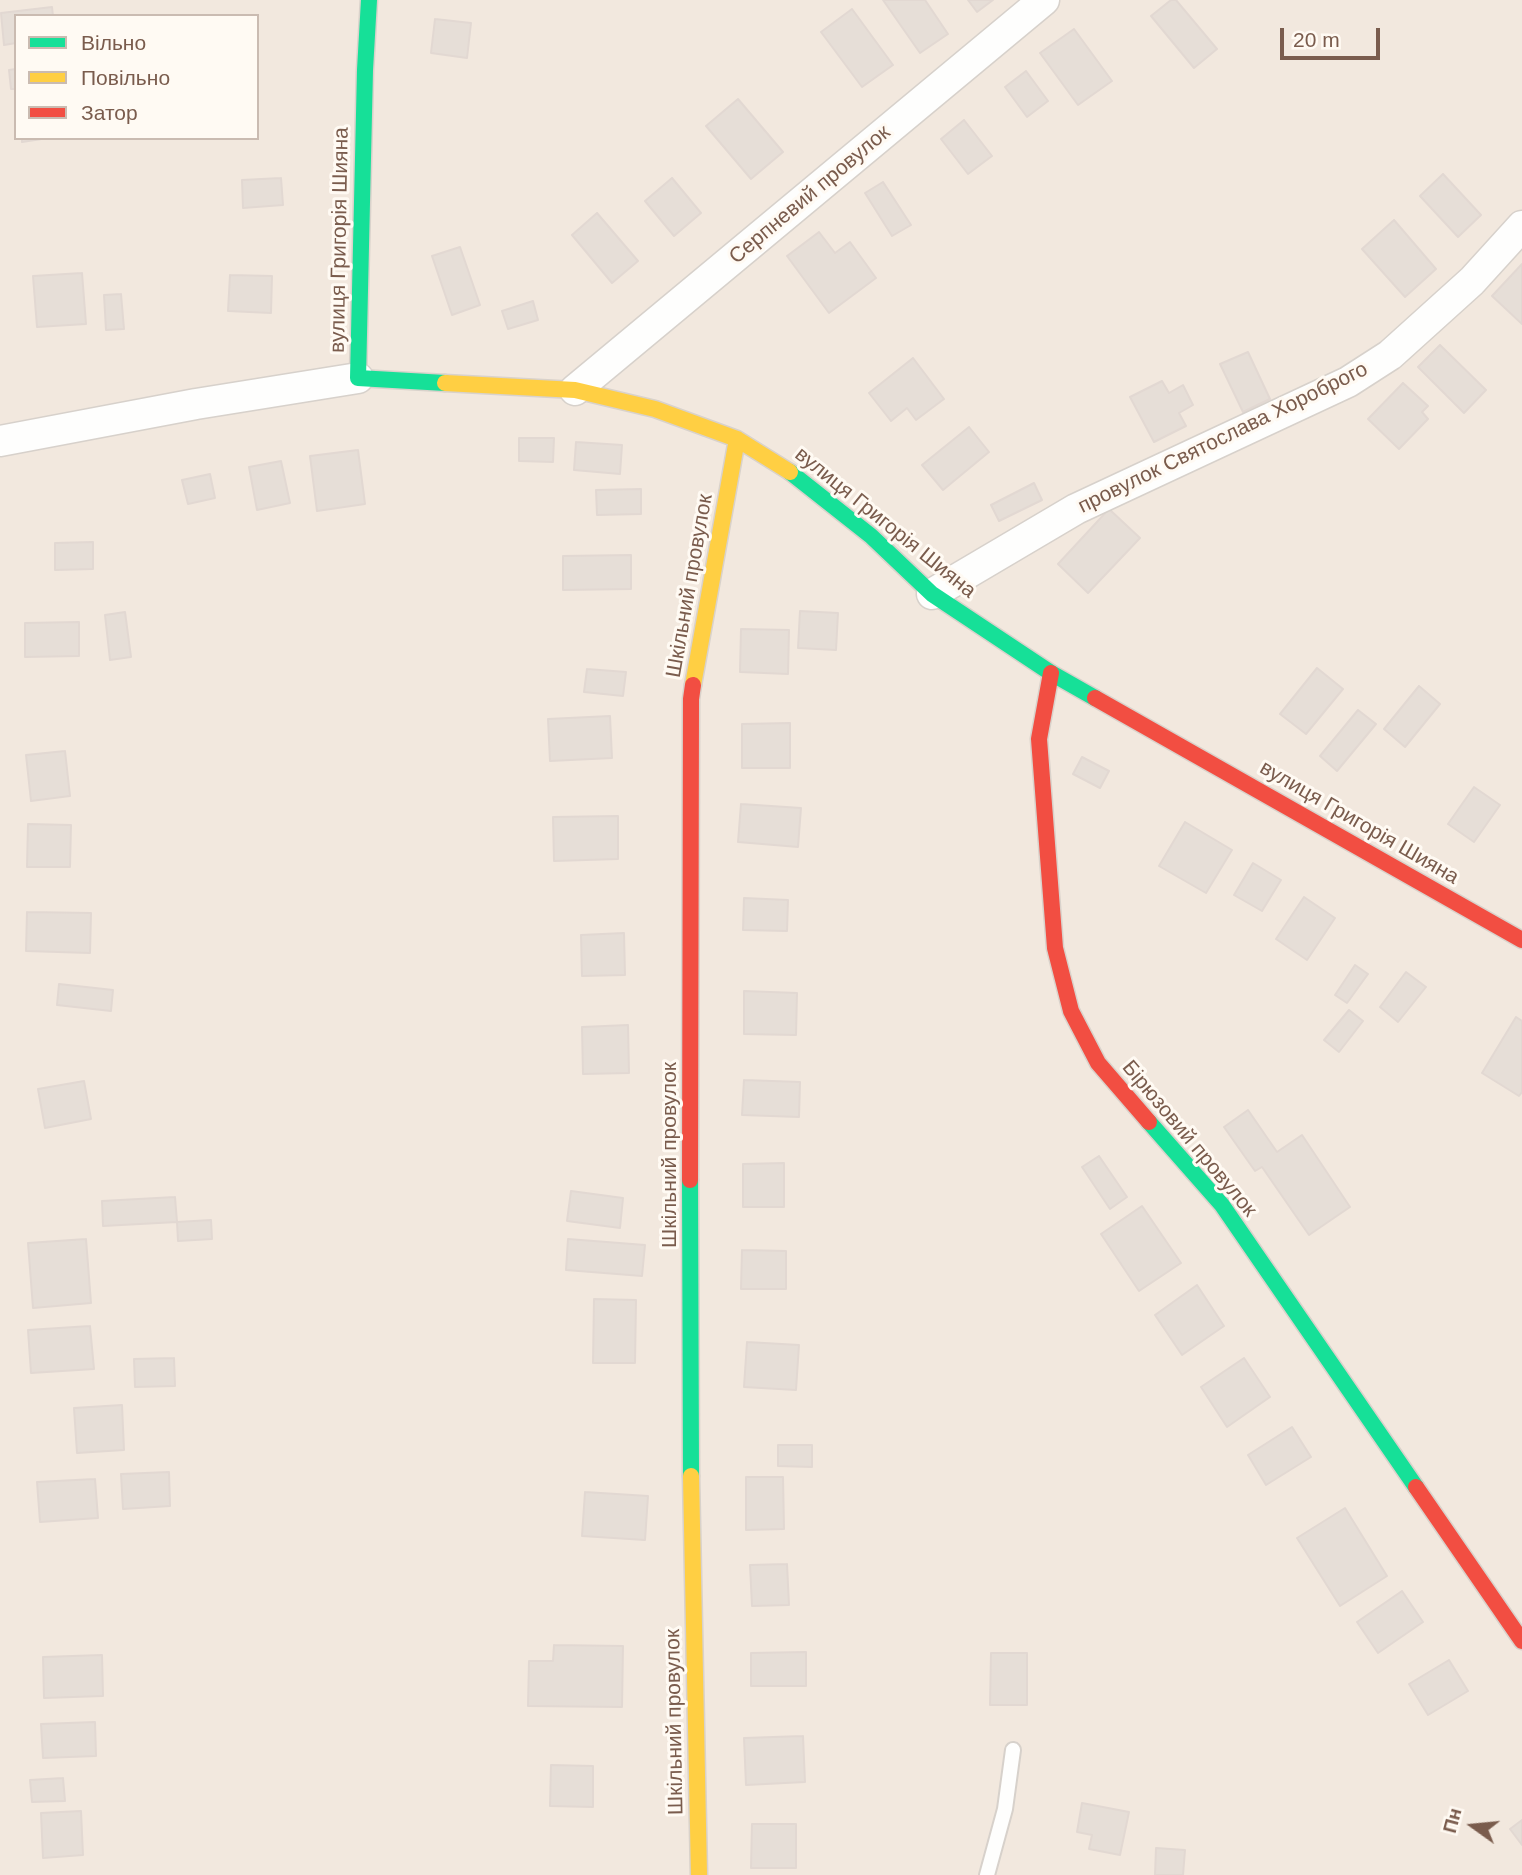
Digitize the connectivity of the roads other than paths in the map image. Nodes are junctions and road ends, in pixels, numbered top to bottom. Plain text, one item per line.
1 (369, 0) edge
2 (1044, 0) edge
3 (1522, 226) edge
4 (358, 379) junction
5 (575, 390) junction
6 (737, 439) junction
7 (0, 442) edge
8 (932, 594) junction
9 (1051, 673) junction
10 (1522, 940) edge
11 (1522, 1641) edge
12 (1013, 1750) dead end
13 (699, 1875) edge
14 (987, 1875) edge

1 - 4 street, вулиця Григорія Шияна
2 - 5 street, Серпневий провулок
3 - 8 street, провулок Святослава Хороброго
4 - 5 street, вулиця Григорія Шияна
4 - 7 street
5 - 6 street, вулиця Григорія Шияна
6 - 8 street, вулиця Григорія Шияна
6 - 13 street, Шкільний провулок
8 - 9 street, вулиця Григорія Шияна
9 - 10 street, вулиця Григорія Шияна
9 - 11 street, Бірюзовий провулок
12 - 14 lane

